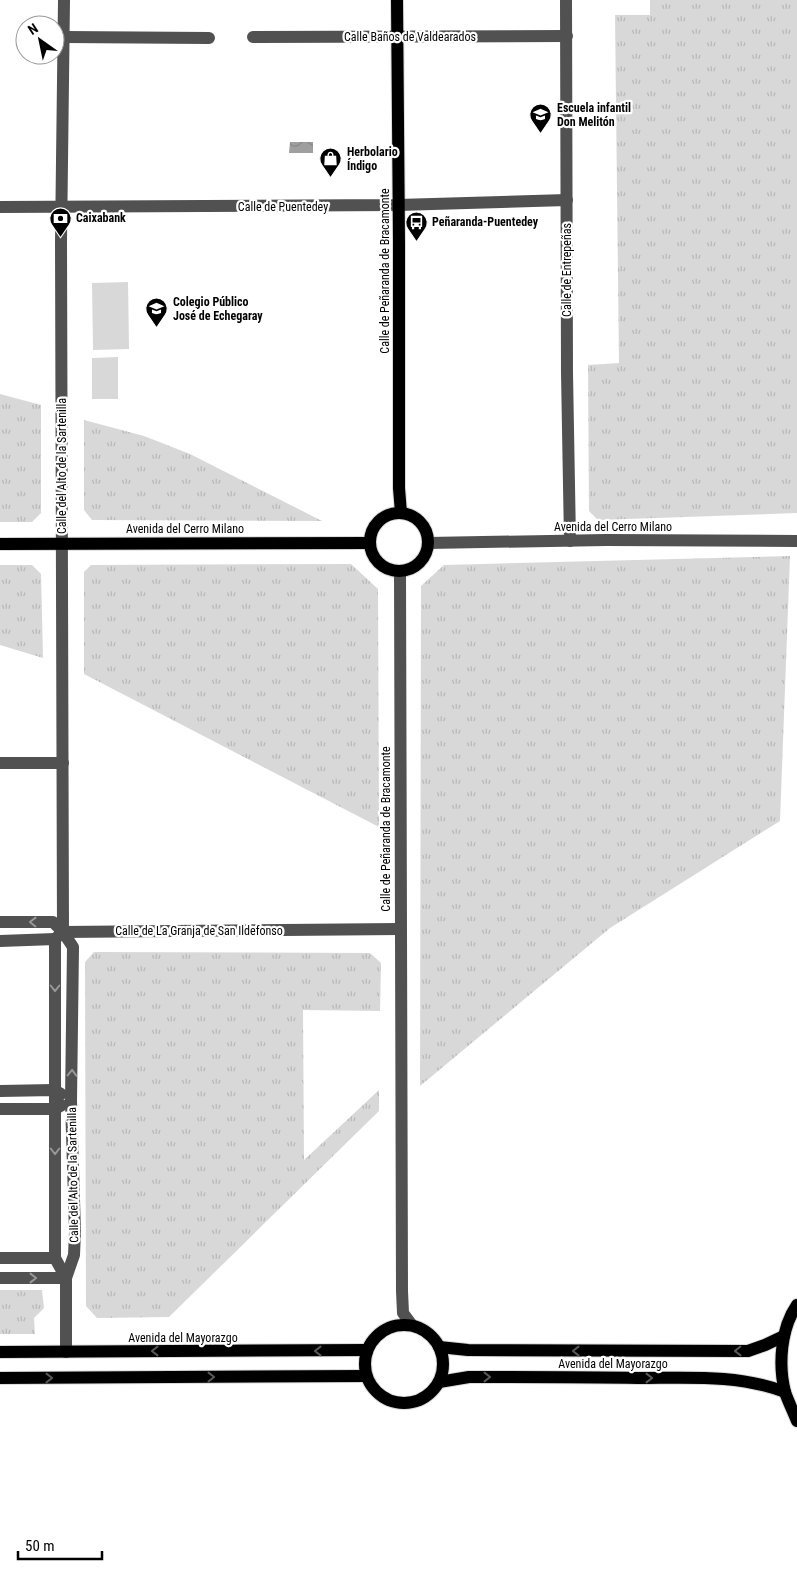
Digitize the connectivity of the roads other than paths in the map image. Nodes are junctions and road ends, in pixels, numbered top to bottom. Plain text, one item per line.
1 (64, 0) edge
2 (397, 0) edge
3 (566, 0) edge
4 (64, 15) edge
5 (566, 36) junction
6 (65, 37) edge
7 (253, 37) dead end
8 (397, 37) junction
9 (209, 38) dead end
10 (64, 65) edge
11 (567, 200) junction
12 (0, 206) edge
13 (63, 206) junction
14 (398, 206) junction
15 (401, 512) junction
16 (570, 541) junction
17 (797, 541) edge
18 (370, 543) junction
19 (428, 543) junction
20 (0, 544) edge
21 (62, 544) junction
22 (400, 572) junction
23 (0, 762) edge
24 (64, 763) junction
25 (0, 922) edge
26 (400, 929) junction
27 (59, 936) junction
28 (0, 941) edge
29 (54, 1090) junction
30 (0, 1091) edge
31 (71, 1101) junction
32 (0, 1109) edge
33 (55, 1109) junction
34 (0, 1258) edge
35 (55, 1258) junction
36 (0, 1278) edge
37 (66, 1278) junction
38 (797, 1304) edge
39 (412, 1325) junction
40 (784, 1336) junction
41 (439, 1347) junction
42 (367, 1350) junction
43 (0, 1352) edge
44 (66, 1352) junction
45 (366, 1376) junction
46 (0, 1378) edge
47 (439, 1382) junction
48 (785, 1392) junction
49 (797, 1420) edge

1 - 4 street, Calle del Alto de la Sartenilla
2 - 8 main road, Calle de Peñaranda de Bracamonte
3 - 5 street, Calle de Entrepeñas
5 - 8 street, Calle Baños de Valdearados
5 - 11 street, Calle de Entrepeñas
6 - 9 street
7 - 8 street, Calle Baños de Valdearados
8 - 14 main road, Calle de Peñaranda de Bracamonte
10 - 13 street, Calle del Alto de la Sartenilla
11 - 14 street, Calle de Puentedey
11 - 16 street, Calle de Entrepeñas
12 - 13 street, Calle de Puentedey
13 - 14 street, Calle de Puentedey
13 - 21 street, Calle del Alto de la Sartenilla
14 - 15 main road, Calle de Peñaranda de Bracamonte
15 - 18 main road
15 - 19 main road
16 - 17 street, Avenida del Cerro Milano
16 - 19 street, Avenida del Cerro Milano
18 - 21 main road, Avenida del Cerro Milano
18 - 22 main road
19 - 22 main road
20 - 21 main road, Avenida del Cerro Milano
21 - 24 street, Calle del Alto de la Sartenilla
22 - 26 street, Calle de Peñaranda de Bracamonte
23 - 24 street
24 - 27 street, Calle del Alto de la Sartenilla
27 -> 25 street, Calle de La Granja de San Ildefonso
26 - 27 street, Calle de La Granja de San Ildefonso
26 - 39 street, Calle de Peñaranda de Bracamonte
27 - 28 street, Calle de La Granja de San Ildefonso
27 -> 29 street, Calle del Alto de la Sartenilla
31 -> 27 street, Calle del Alto de la Sartenilla
29 - 30 street
29 - 31 street, Calle del Alto de la Sartenilla
29 - 33 street, Calle del Alto de la Sartenilla
31 - 33 street, Calle del Alto de la Sartenilla
31 - 37 street, Calle del Alto de la Sartenilla
32 - 33 street
33 -> 35 street, Calle del Alto de la Sartenilla
34 - 35 street
35 - 37 street, Calle del Alto de la Sartenilla
36 -> 37 street
37 - 44 street, Calle del Alto de la Sartenilla
38 - 40 main road
39 - 41 main road
39 - 42 main road
40 -> 41 main road, Avenida del Mayorazgo
40 - 48 main road
41 - 47 main road
42 -> 44 main road, Avenida del Mayorazgo
42 - 45 main road
43 - 44 main road, Avenida del Mayorazgo
46 -> 45 main road
45 - 47 main road
47 -> 48 main road, Avenida del Mayorazgo
48 - 49 main road

